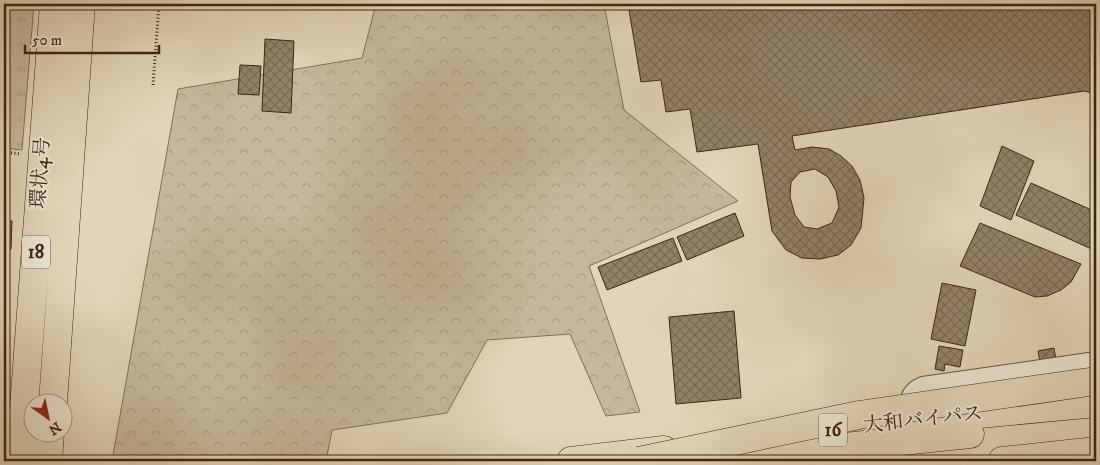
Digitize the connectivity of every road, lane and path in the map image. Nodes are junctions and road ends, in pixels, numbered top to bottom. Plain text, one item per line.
1 (54, 4) edge
2 (81, 4) edge
3 (159, 4) edge
4 (154, 85) dead end
5 (4, 152) edge
6 (29, 155) dead end
7 (1096, 362) edge
8 (1096, 381) edge
9 (54, 392) edge
10 (1096, 403) edge
11 (911, 420) junction
12 (1096, 421) edge
13 (49, 442) edge
14 (1096, 451) edge
15 (20, 461) edge
16 (48, 461) edge
17 (571, 461) edge
18 (639, 461) edge
19 (710, 461) edge
20 (1002, 461) edge

1 - 15 main road, 環状4号 / 18
2 - 9 main road, 環状4号 / 18
3 - 4 path
5 - 6 path
7 - 11 street
8 - 18 main road, bridge
10 - 11 main road, 大和バイパス / 16
11 - 17 main road, 大和バイパス / 16
12 - 19 main road, 16
13 - 16 main road
14 - 20 main road

